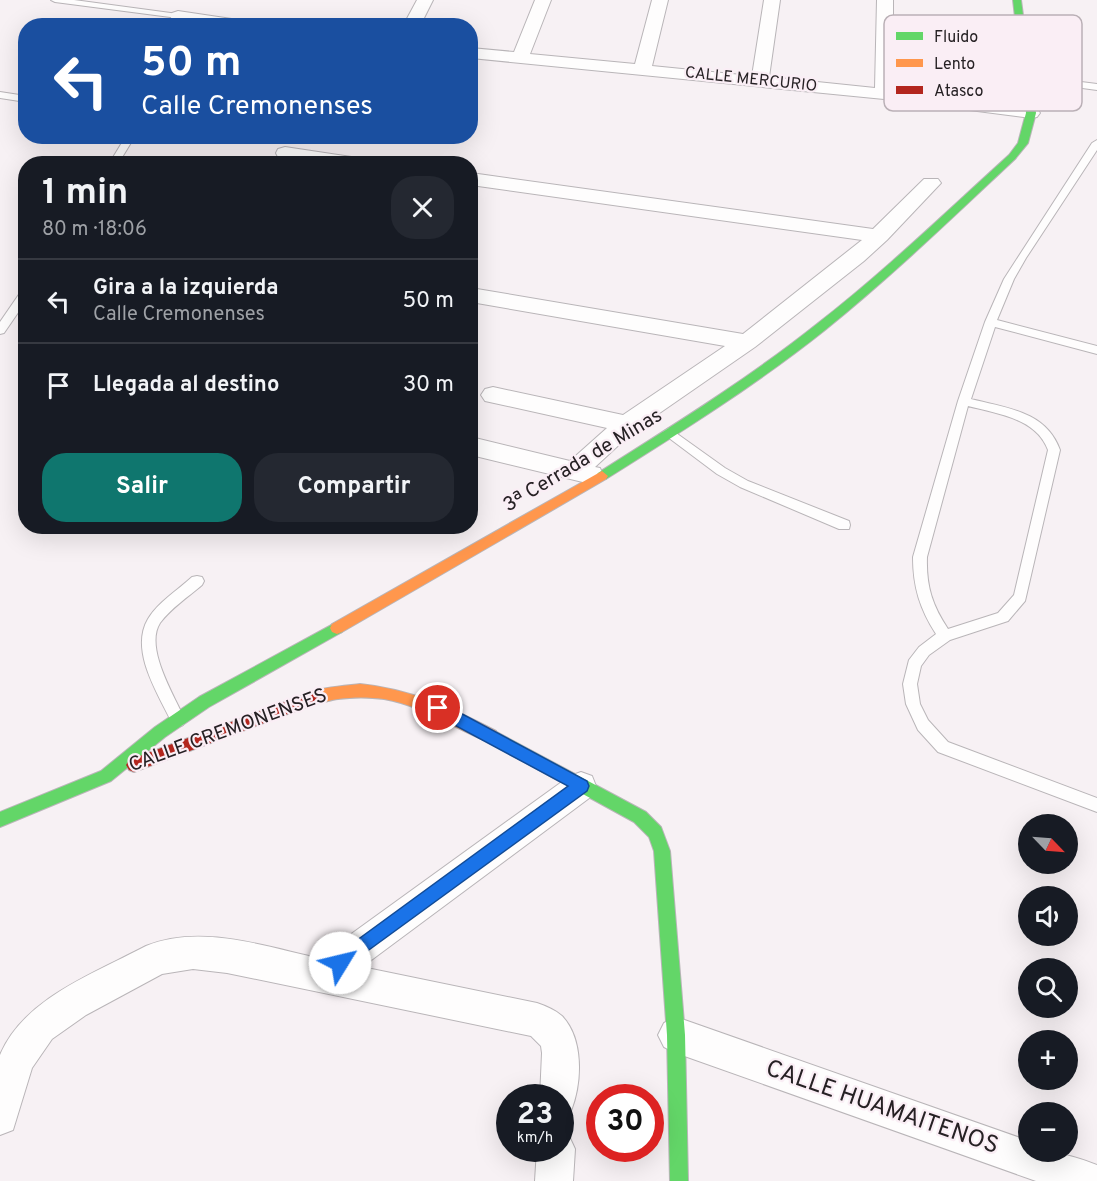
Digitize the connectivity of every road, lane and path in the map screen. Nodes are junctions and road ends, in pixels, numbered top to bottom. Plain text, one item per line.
1 (55, 0) edge
2 (193, 0) edge
3 (425, 0) edge
4 (543, 0) edge
5 (660, 0) edge
6 (772, 0) edge
7 (885, 0) edge
8 (1017, 0) edge
9 (83, 2) edge
10 (885, 15) edge
11 (1019, 15) edge
12 (178, 16) junction
13 (191, 18) edge
14 (415, 18) edge
15 (478, 54) edge
16 (520, 57) junction
17 (642, 70) junction
18 (760, 81) junction
19 (1082, 85) edge
20 (1097, 87) edge
21 (884, 94) edge
22 (0, 95) edge
23 (18, 98) edge
24 (1016, 111) edge
25 (1031, 113) joint
26 (1097, 143) edge
27 (285, 153) dead end
28 (305, 156) edge
29 (478, 180) edge
30 (931, 183) dead end
31 (880, 236) junction
32 (478, 296) edge
33 (18, 304) edge
34 (991, 322) junction
35 (0, 330) edge
36 (747, 342) junction
37 (1097, 350) edge
38 (493, 395) dead end
39 (964, 401) junction
40 (627, 424) junction
41 (669, 432) junction
42 (478, 448) edge
43 (575, 471) junction
44 (601, 477) junction
45 (844, 525) dead end
46 (197, 581) dead end
47 (945, 636) junction
48 (178, 720) junction
49 (106, 776) junction
50 (581, 786) junction
51 (1097, 806) edge
52 (0, 820) edge
53 (321, 976) junction
54 (676, 1035) junction
55 (559, 1084) edge
56 (0, 1117) edge
57 (555, 1162) edge
58 (554, 1181) edge
59 (679, 1181) edge
60 (1089, 1181) edge

1 - 9 lane
2 - 12 street
3 - 14 street
4 - 16 street
5 - 17 street
6 - 18 street
7 - 10 street
8 - 11 street
9 - 12 lane
12 - 13 street
15 - 16 street, CALLE MERCURIO
16 - 17 street, CALLE MERCURIO
17 - 18 street, CALLE MERCURIO
18 - 21 street, CALLE MERCURIO
19 - 20 lane
22 - 23 lane
24 - 25 street, CALLE MERCURIO
25 - 41 street, 3ª Cerrada de Minas
26 - 34 lane
27 - 28 street
29 - 31 street
30 - 31 street
31 - 36 street
32 - 36 street
33 - 35 lane
34 - 37 lane
34 - 39 lane
36 - 40 street
38 - 40 street
39 - 47 lane
39 - 47 lane
40 - 43 street
41 - 44 street, 3ª Cerrada de Minas
41 - 45 lane
42 - 43 street
43 - 44 street
44 - 48 street, 3ª Cerrada de Minas
46 - 48 lane
47 - 51 lane
48 - 49 street, 3ª Cerrada de Minas
49 - 50 street, CALLE CREMONENSES
49 - 52 street, 3ª Cerrada de Minas
50 - 53 street
50 - 54 street, CALLE CREMONENSES
53 - 55 street
53 - 56 street
54 - 59 street
54 - 60 street, CALLE HUAMAITENOS
57 - 58 street

